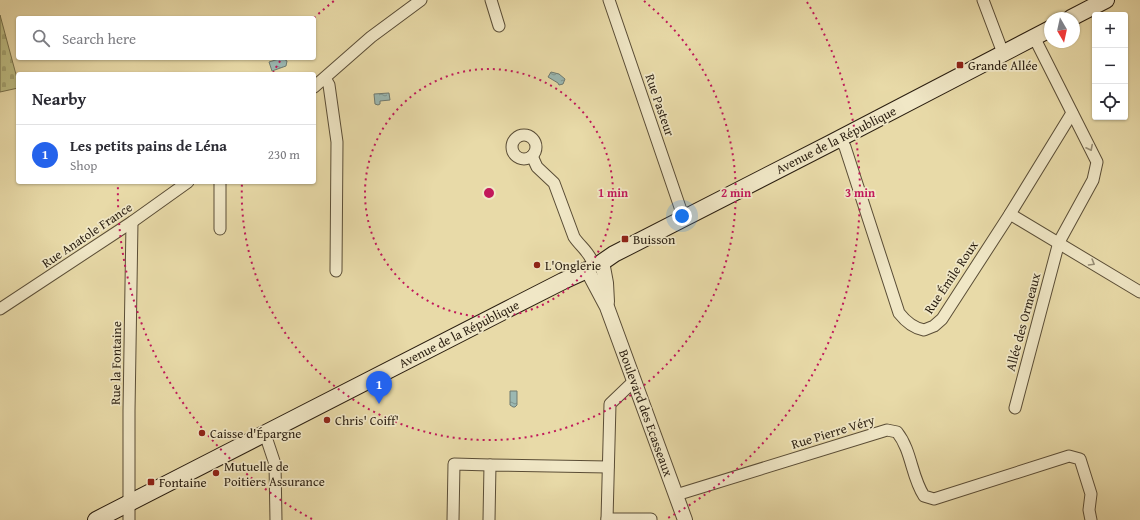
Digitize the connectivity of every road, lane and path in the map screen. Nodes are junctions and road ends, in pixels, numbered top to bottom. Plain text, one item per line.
1 (421, 0) edge
2 (491, 0) edge
3 (609, 0) edge
4 (983, 0) edge
5 (1106, 0) edge
6 (1080, 13) edge
7 (499, 26) dead end
8 (1044, 32) edge
9 (1034, 37) junction
10 (1002, 54) junction
11 (325, 78) junction
12 (316, 85) edge
13 (1072, 113) junction
14 (840, 139) junction
15 (532, 156) dead end
16 (185, 184) edge
17 (220, 184) edge
18 (1010, 214) junction
19 (684, 219) junction
20 (132, 222) junction
21 (220, 230) dead end
22 (1059, 242) junction
23 (594, 267) junction
24 (336, 271) dead end
25 (1140, 292) edge
26 (0, 309) edge
27 (634, 381) junction
28 (1015, 408) dead end
29 (265, 434) junction
30 (490, 465) junction
31 (608, 467) junction
32 (676, 495) junction
33 (129, 504) junction
34 (607, 519) edge
35 (96, 520) edge
36 (130, 520) edge
37 (276, 520) edge
38 (453, 520) edge
39 (489, 520) edge
40 (651, 520) edge
41 (685, 520) edge
42 (1091, 520) edge

1 - 11 street
2 - 7 street
3 - 19 street, Rue Pasteur
4 - 10 street
5 - 6 main road
8 - 9 main road, Avenue de la République
9 - 10 main road, Avenue de la République
9 - 13 street, Allée des Ormeaux
10 - 14 main road, Avenue de la République
11 - 12 street
11 - 24 street
13 - 18 street, Rue Émile Roux
13 -> 22 street, Allée des Ormeaux
14 - 18 street, Rue Émile Roux
14 - 19 main road, Avenue de la République
15 - 23 street
16 - 20 street, Rue Anatole France
17 - 21 street
18 - 22 street
19 - 23 main road, Avenue de la République
20 - 26 street, Rue Anatole France
20 - 33 street, Rue la Fontaine
22 -> 25 street
22 - 28 street, Allée des Ormeaux
23 - 27 street, Boulevard des Ecasseaux
23 - 29 main road, Avenue de la République
27 - 31 street
27 - 32 street, Boulevard des Ecasseaux
29 - 33 main road, Avenue de la République
29 - 37 street
30 - 31 street
30 - 38 street
30 - 39 street
31 - 34 street
32 - 41 street, Boulevard des Ecasseaux
32 - 42 street, Rue Pierre Véry
33 - 35 main road, Avenue de la République
33 - 36 street, Rue la Fontaine
34 - 40 street

